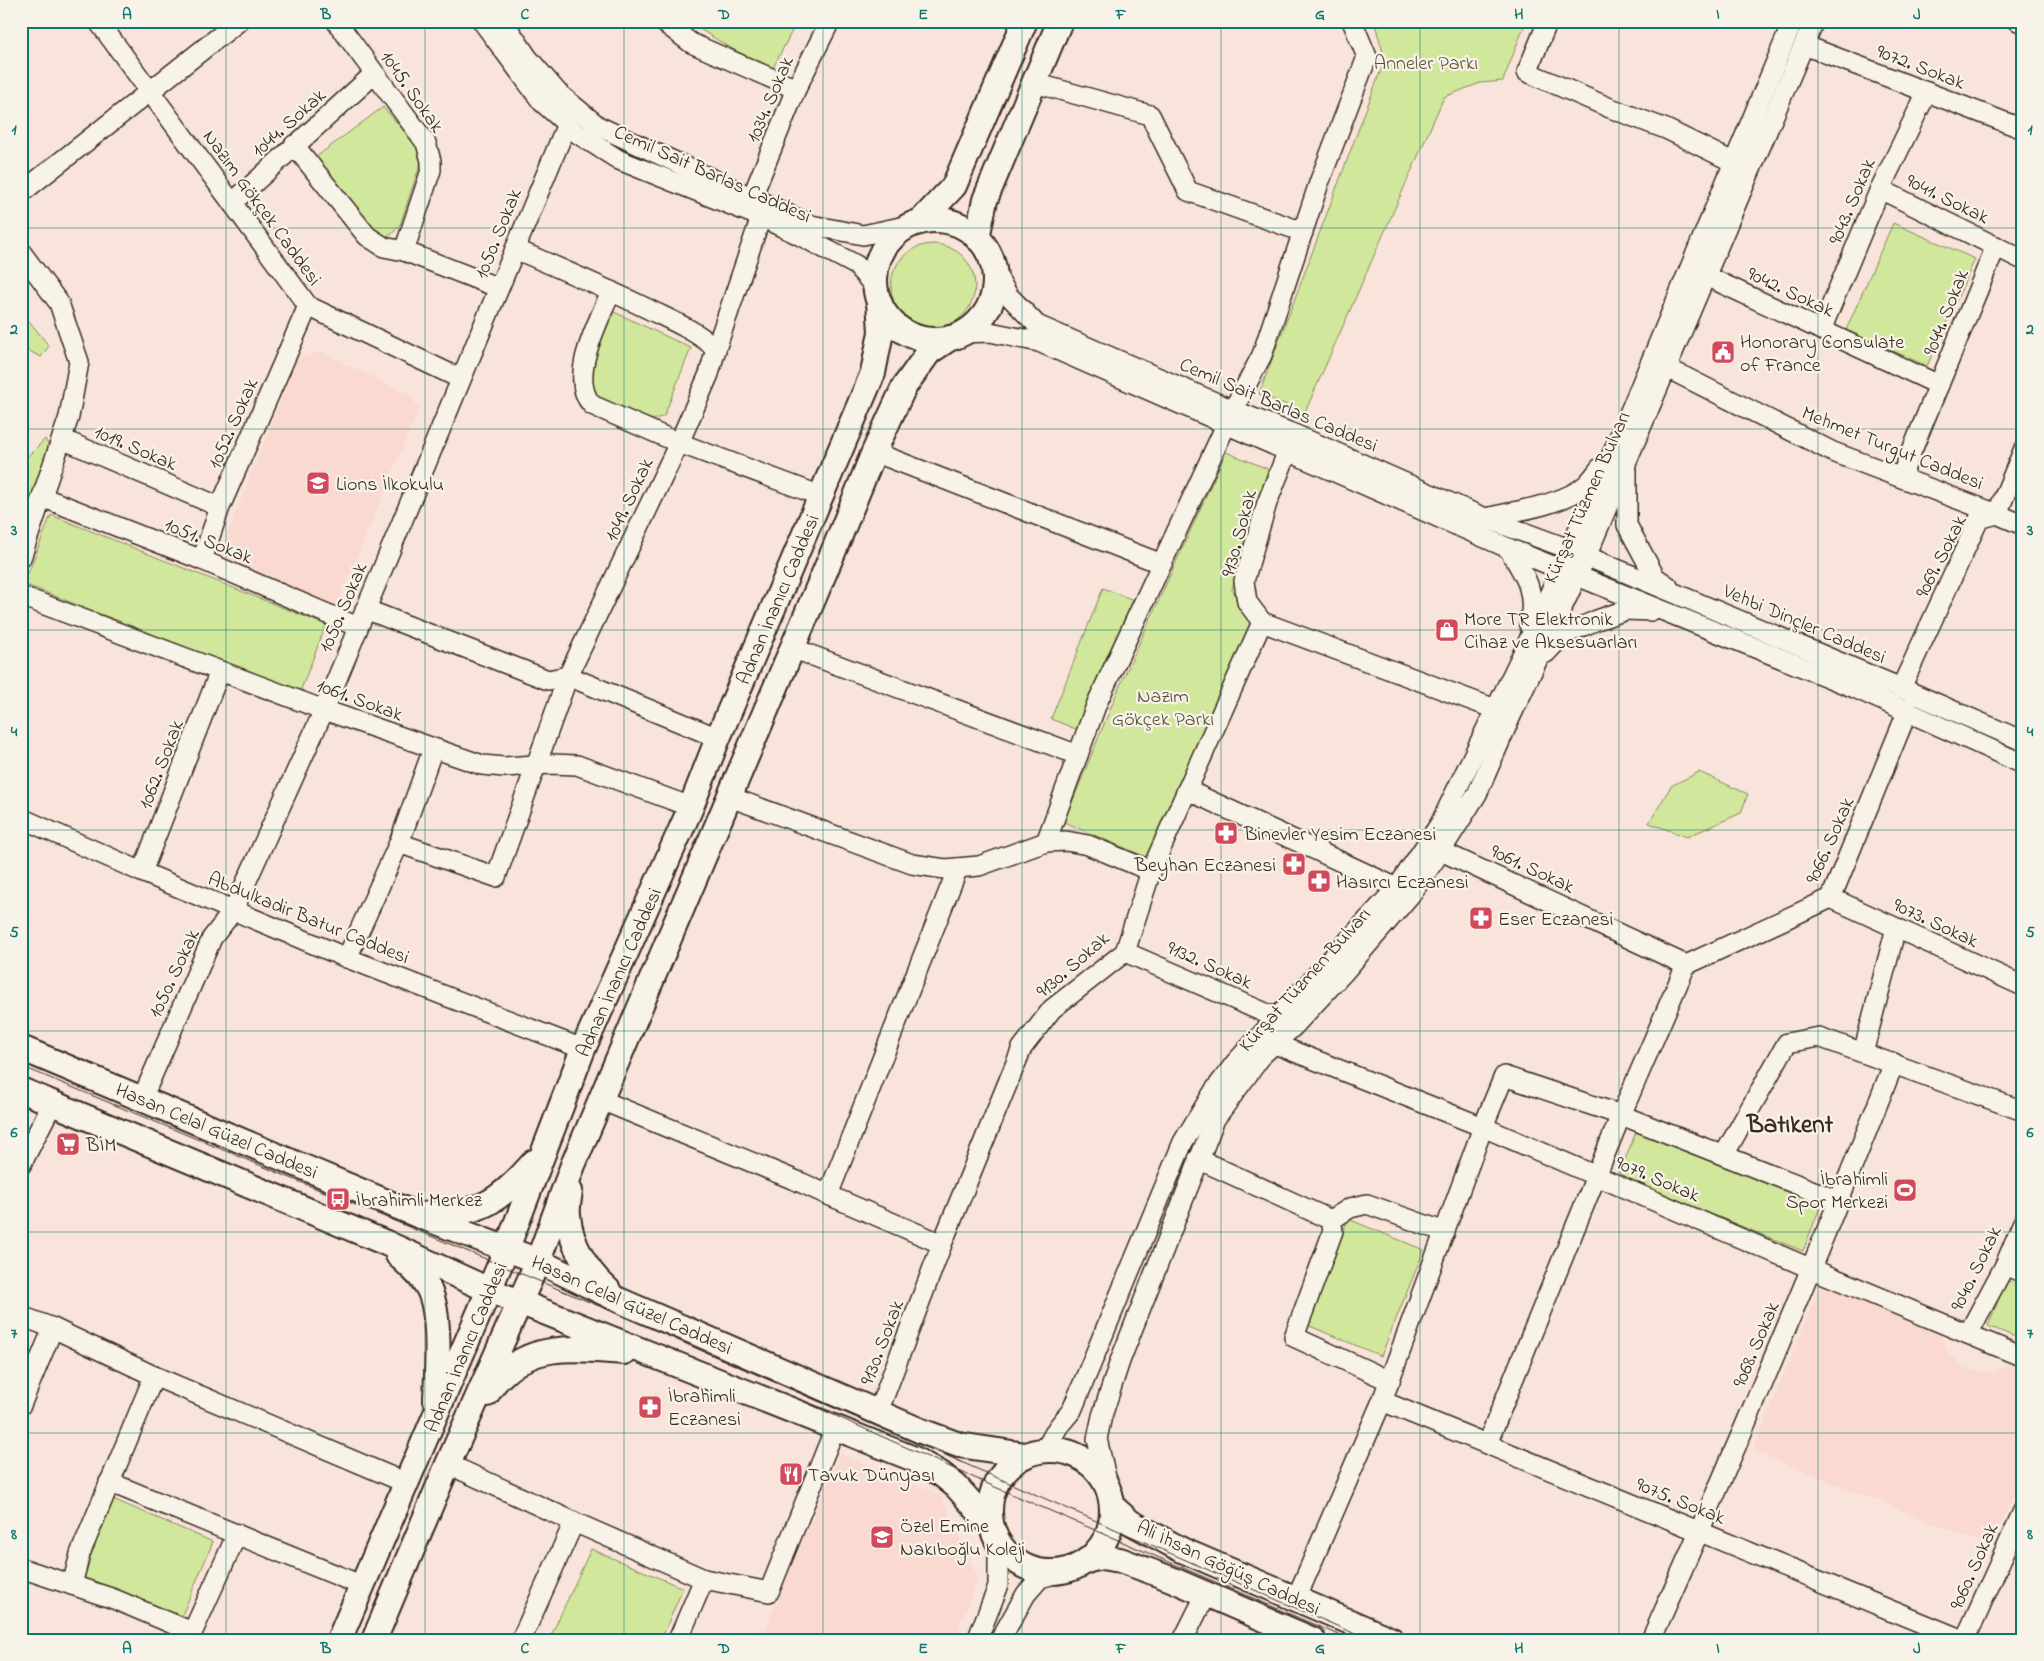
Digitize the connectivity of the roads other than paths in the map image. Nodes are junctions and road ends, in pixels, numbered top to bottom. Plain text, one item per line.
1 (98, 21) edge
2 (239, 21) edge
3 (336, 21) edge
4 (482, 21) edge
5 (503, 21) edge
6 (662, 21) edge
7 (830, 21) edge
8 (1025, 21) edge
9 (1060, 21) edge
10 (1352, 21) edge
11 (1548, 21) edge
12 (1814, 21) edge
13 (2018, 21) edge
14 (1789, 23) edge
15 (2023, 23) edge
16 (1804, 45) junction
17 (374, 74) junction
18 (1035, 83) junction
19 (796, 89) junction
20 (151, 92) junction
21 (1926, 92) junction
22 (567, 124) junction
23 (2023, 129) edge
24 (294, 145) junction
25 (1734, 162) junction
26 (1880, 189) junction
27 (21, 193) edge
28 (752, 197) junction
29 (232, 203) junction
30 (761, 217) junction
31 (915, 223) junction
32 (1303, 232) junction
33 (977, 238) junction
34 (1996, 246) junction
35 (515, 249) junction
36 (404, 251) junction
37 (21, 252) edge
38 (2023, 260) edge
39 (994, 270) junction
40 (1706, 276) junction
41 (499, 288) junction
42 (611, 291) junction
43 (877, 295) junction
44 (308, 306) junction
45 (1821, 330) junction
46 (956, 335) junction
47 (716, 349) junction
48 (1667, 368) junction
49 (461, 379) junction
50 (1939, 386) junction
51 (1230, 417) junction
52 (62, 439) junction
53 (679, 442) junction
54 (1291, 442) junction
55 (2023, 451) edge
56 (874, 452) junction
57 (1620, 455) junction
58 (1901, 477) junction
59 (821, 496) junction
60 (42, 497) junction
61 (220, 507) junction
62 (1997, 514) junction
63 (1484, 518) junction
64 (2023, 525) edge
65 (1508, 548) junction
66 (1569, 549) junction
67 (1586, 557) junction
68 (21, 558) edge
69 (202, 560) junction
70 (1162, 564) junction
71 (1568, 572) junction
72 (21, 596) edge
73 (1690, 600) junction
74 (366, 609) junction
75 (1664, 612) junction
76 (1262, 622) junction
77 (358, 627) junction
78 (792, 648) junction
79 (1529, 659) junction
80 (220, 671) junction
81 (568, 676) junction
82 (1901, 688) junction
83 (1495, 709) junction
84 (324, 710) junction
85 (1908, 710) junction
86 (718, 738) junction
87 (2023, 741) edge
88 (433, 749) junction
89 (1078, 755) junction
90 (2023, 764) edge
91 (536, 765) junction
92 (1187, 790) junction
93 (730, 797) junction
94 (691, 807) junction
95 (21, 818) edge
96 (1046, 842) junction
97 (399, 843) junction
98 (1441, 851) junction
99 (958, 868) junction
100 (1151, 871) junction
101 (142, 872) junction
102 (1397, 888) junction
103 (1831, 898) junction
104 (233, 911) junction
105 (1896, 928) junction
106 (1125, 952) junction
107 (346, 958) junction
108 (1686, 965) junction
109 (2023, 986) edge
110 (1277, 1018) junction
111 (1275, 1044) junction
112 (21, 1048) edge
113 (583, 1050) junction
114 (1864, 1053) junction
115 (1894, 1063) junction
116 (21, 1090) edge
117 (142, 1099) junction
118 (601, 1100) junction
119 (52, 1104) junction
120 (2023, 1111) edge
121 (1621, 1114) junction
122 (1483, 1127) junction
123 (543, 1152) junction
124 (1724, 1155) junction
125 (1198, 1159) junction
126 (21, 1165) edge
127 (573, 1165) junction
128 (1596, 1175) junction
129 (828, 1195) junction
130 (1839, 1201) junction
131 (415, 1214) junction
132 (1331, 1220) junction
133 (2023, 1222) edge
134 (1445, 1232) junction
135 (386, 1243) junction
136 (942, 1244) junction
137 (506, 1248) junction
138 (538, 1261) junction
139 (2005, 1266) junction
140 (1812, 1269) junction
141 (2023, 1273) edge
142 (489, 1290) junction
143 (621, 1301) junction
144 (520, 1302) junction
145 (21, 1316) edge
146 (53, 1328) junction
147 (1968, 1334) junction
148 (644, 1353) junction
149 (2023, 1357) edge
150 (154, 1376) junction
151 (1390, 1381) junction
152 (1382, 1401) junction
153 (21, 1405) edge
154 (878, 1412) junction
155 (435, 1416) junction
156 (469, 1417) junction
157 (835, 1428) junction
158 (1487, 1444) junction
159 (1035, 1452) junction
160 (448, 1464) junction
161 (109, 1482) junction
162 (406, 1483) junction
163 (1108, 1490) junction
164 (2023, 1511) edge
165 (574, 1522) junction
166 (1700, 1532) junction
167 (994, 1533) junction
168 (238, 1534) junction
169 (1078, 1566) junction
170 (21, 1568) edge
171 (704, 1579) junction
172 (72, 1585) junction
173 (363, 1586) junction
174 (1206, 1594) junction
175 (1296, 1599) junction
176 (191, 1636) edge
177 (339, 1640) edge
178 (374, 1640) edge
179 (521, 1640) edge
180 (678, 1640) edge
181 (976, 1640) edge
182 (1000, 1640) edge
183 (1183, 1640) edge
184 (1313, 1640) edge
185 (1392, 1640) edge
186 (1651, 1640) edge
187 (1964, 1640) edge

1 - 20 street, Nazım Gökçek Caddesi
2 - 20 street
3 - 17 street, 1045. Sokak
4 - 22 street, Cemil Sait Barlas Caddesi
5 - 28 street, Cemil Sait Barlas Caddesi
6 - 19 street
7 - 19 street, 1034. Sokak
8 - 31 main road
9 - 18 main road
10 - 32 street
11 - 25 street
12 - 16 street, Kürşat Tüzmen Bulvarı
13 - 15 street
14 - 25 street, Kürşat Tüzmen Bulvarı
16 - 21 street, 9072. Sokak
16 - 40 street, Kürşat Tüzmen Bulvarı
17 - 24 street, 1044. Sokak
17 - 36 street, 1045. Sokak
18 - 32 street
18 - 33 main road
19 - 28 street, 1034. Sokak
20 - 27 street
20 - 29 street, Nazım Gökçek Caddesi
21 - 23 street, 9072. Sokak
21 - 26 street, 9043. Sokak
22 - 30 street, Cemil Sait Barlas Caddesi
22 - 35 street, 1050. Sokak
24 - 29 street, 1044. Sokak
24 - 36 street
25 - 57 street, Kürşat Tüzmen Bulvarı
26 - 34 street, 9041. Sokak
26 - 45 street, 9043. Sokak
28 - 31 street, Cemil Sait Barlas Caddesi
29 - 44 street, Nazım Gökçek Caddesi
30 - 43 street, Cemil Sait Barlas Caddesi
30 - 47 street, 1049. Sokak
31 - 33 main road
31 - 43 main road
32 - 51 street
33 - 39 main road
34 - 38 street, 9041. Sokak
34 - 50 street, 9044. Sokak
35 - 41 street, 1050. Sokak
35 - 42 street
36 - 41 street
37 - 52 street
39 - 46 main road
39 - 51 street, Cemil Sait Barlas Caddesi
40 - 45 street, 9042. Sokak
40 - 48 street, Kürşat Tüzmen Bulvarı
41 - 49 street, 1050. Sokak
42 - 47 street
42 - 53 street
43 - 46 main road
43 - 59 main road, Adnan İnanıcı Caddesi
44 - 49 street, Nazım Gökçek Caddesi
44 - 61 street, 1052. Sokak
45 - 50 street, 9042. Sokak
46 - 51 street, Cemil Sait Barlas Caddesi
46 - 56 main road, Adnan İnanıcı Caddesi
47 - 53 street, 1049. Sokak
48 - 57 street, Kürşat Tüzmen Bulvarı
48 - 58 street, Mehmet Turgut Caddesi
49 - 74 street, 1050. Sokak
50 - 58 street, 9044. Sokak
51 - 54 street, Cemil Sait Barlas Caddesi
51 - 70 street
52 - 60 street
52 - 61 street, 1019. Sokak
53 - 59 street
53 - 81 street, 1049. Sokak
54 - 63 street, Cemil Sait Barlas Caddesi
54 - 65 street, Cemil Sait Barlas Caddesi
54 - 76 street, 9130. Sokak
55 - 62 street, 9069. Sokak
56 - 70 street
56 - 78 main road, Adnan İnanıcı Caddesi
57 - 63 street
57 - 66 street, Kürşat Tüzmen Bulvarı
57 - 67 street, Kürşat Tüzmen Bulvarı
57 - 73 street
58 - 62 street, Mehmet Turgut Caddesi
59 - 86 main road, Adnan İnanıcı Caddesi
60 - 68 street
60 - 69 street, 1051. Sokak
61 - 69 street, 1052. Sokak
62 - 64 street, Mehmet Turgut Caddesi
62 - 82 street, 9069. Sokak
63 - 66 street, Cemil Sait Barlas Caddesi
65 - 71 street, Cemil Sait Barlas Caddesi
65 - 79 street
66 - 67 street, Vehbi Dinçler Caddesi
66 - 71 street, Kürşat Tüzmen Bulvarı
67 - 71 street, Kürşat Tüzmen Bulvarı
67 - 73 street, Vehbi Dinçler Caddesi
69 - 77 street, 1051. Sokak
70 - 89 street
71 - 75 street, Cemil Sait Barlas Caddesi
71 - 79 street, Kürşat Tüzmen Bulvarı
72 - 80 street, 1061. Sokak
73 - 82 street, Vehbi Dinçler Caddesi
74 - 77 street, 1050. Sokak
74 - 81 street
75 - 79 street
75 - 85 street, Cemil Sait Barlas Caddesi
76 - 83 street
76 - 92 street, 9130. Sokak
77 - 84 street, 1050. Sokak
78 - 89 street
78 - 93 main road, Adnan İnanıcı Caddesi
79 - 83 street, Kürşat Tüzmen Bulvarı
79 - 98 street, Kürşat Tüzmen Bulvarı
80 - 84 street, 1061. Sokak
80 - 101 street, 1062. Sokak
81 - 86 street
81 - 91 street, 1049. Sokak
82 - 87 street, Vehbi Dinçler Caddesi
83 - 102 street, Kürşat Tüzmen Bulvarı
84 - 88 street, 1061. Sokak
84 - 104 street, 1050. Sokak
85 - 90 street, Cemil Sait Barlas Caddesi
85 - 103 street, 9066. Sokak
86 - 94 main road, Adnan İnanıcı Caddesi
88 - 91 street, 1061. Sokak
88 - 97 street
89 - 96 street
91 - 94 street, 1061. Sokak
91 - 97 street, 1049. Sokak
92 - 100 street, 9130. Sokak
92 - 102 street
93 - 99 street
93 - 118 main road, Adnan İnanıcı Caddesi
94 - 113 main road, Adnan İnanıcı Caddesi
95 - 101 street, Abdulkadir Batur Caddesi
96 - 99 street
96 - 100 street
97 - 107 street
98 - 108 street, 9061. Sokak
98 - 111 street, Kürşat Tüzmen Bulvarı
99 - 129 street
100 - 106 street, 9130. Sokak
101 - 104 street, Abdulkadir Batur Caddesi
102 - 110 street, Kürşat Tüzmen Bulvarı
103 - 105 street, 9073. Sokak
103 - 108 street, 9066. Sokak
104 - 107 street, Abdulkadir Batur Caddesi
104 - 117 street, 1050. Sokak
105 - 109 street, 9073. Sokak
105 - 114 street
106 - 110 street, 9132. Sokak
106 - 136 street, 9130. Sokak
107 - 113 street, Abdulkadir Batur Caddesi
108 - 121 street
110 - 159 street, Kürşat Tüzmen Bulvarı
111 - 122 street, 9079. Sokak
111 - 125 street, Kürşat Tüzmen Bulvarı
112 - 117 main road, Hasan Celal Güzel Caddesi
113 - 123 main road, Adnan İnanıcı Caddesi
114 - 115 street
114 - 124 street
115 - 120 street
115 - 130 street, 9068. Sokak
116 - 119 main road, Hasan Celal Güzel Caddesi
117 - 131 main road, Hasan Celal Güzel Caddesi
118 - 127 main road, Adnan İnanıcı Caddesi
118 - 129 street
119 - 126 street
119 - 135 main road, Hasan Celal Güzel Caddesi
121 - 122 street
121 - 124 street
121 - 128 street
122 - 128 street, 9079. Sokak
122 - 134 street
123 - 131 main road
123 - 137 main road, Adnan İnanıcı Caddesi
124 - 130 street
125 - 132 street
125 - 163 street, Kürşat Tüzmen Bulvarı
127 - 138 main road, Adnan İnanıcı Caddesi
127 - 143 main road
128 - 140 street, 9079. Sokak
128 - 158 street
129 - 136 street
130 - 140 street, 9068. Sokak
131 - 137 main road, Hasan Celal Güzel Caddesi
132 - 134 street
132 - 151 street
133 - 139 street, 9040. Sokak
134 - 151 street
135 - 142 main road, Hasan Celal Güzel Caddesi
135 - 155 main road
136 - 154 street, 9130. Sokak
137 - 138 main road, Hasan Celal Güzel Caddesi
137 - 142 main road, Adnan İnanıcı Caddesi
138 - 143 main road, Hasan Celal Güzel Caddesi
138 - 144 main road, Adnan İnanıcı Caddesi
139 - 141 street
139 - 147 street, 9040. Sokak
140 - 147 street, 9079. Sokak
140 - 166 street, 9068. Sokak
142 - 144 main road, Hasan Celal Güzel Caddesi
142 - 155 main road, Adnan İnanıcı Caddesi
143 - 154 main road, Hasan Celal Güzel Caddesi
144 - 148 main road, Hasan Celal Güzel Caddesi
144 - 156 main road, Adnan İnanıcı Caddesi
145 - 146 street
146 - 150 street
146 - 153 street
147 - 149 street, 9079. Sokak
148 - 156 main road
148 - 157 main road, Hasan Celal Güzel Caddesi
150 - 161 street
150 - 162 street
151 - 152 street
152 - 158 street, 9075. Sokak
152 - 175 street
154 - 159 main road, Hasan Celal Güzel Caddesi
155 - 162 main road, Adnan İnanıcı Caddesi
156 - 160 main road, Adnan İnanıcı Caddesi
157 - 167 main road, Hasan Celal Güzel Caddesi
157 - 171 street
158 - 166 street, 9075. Sokak
159 - 163 main road
159 - 167 main road
160 - 165 street
160 - 178 main road, Adnan İnanıcı Caddesi
161 - 168 street
161 - 172 street
162 - 173 main road, Adnan İnanıcı Caddesi
163 - 169 main road
163 - 175 main road, Ali İhsan Göğüş Caddesi
164 - 187 street, 9060. Sokak
165 - 171 street
165 - 179 street
166 - 186 street, 9068. Sokak
166 - 187 street, 9075. Sokak
167 - 169 main road
167 - 181 street
168 - 173 street
168 - 176 street
169 - 174 main road, Ali İhsan Göğüş Caddesi
169 - 182 street
170 - 172 street
171 - 180 street
172 - 176 street
173 - 177 main road, Adnan İnanıcı Caddesi
174 - 183 street
174 - 184 main road, Ali İhsan Göğüş Caddesi
175 - 185 main road, Ali İhsan Göğüş Caddesi

